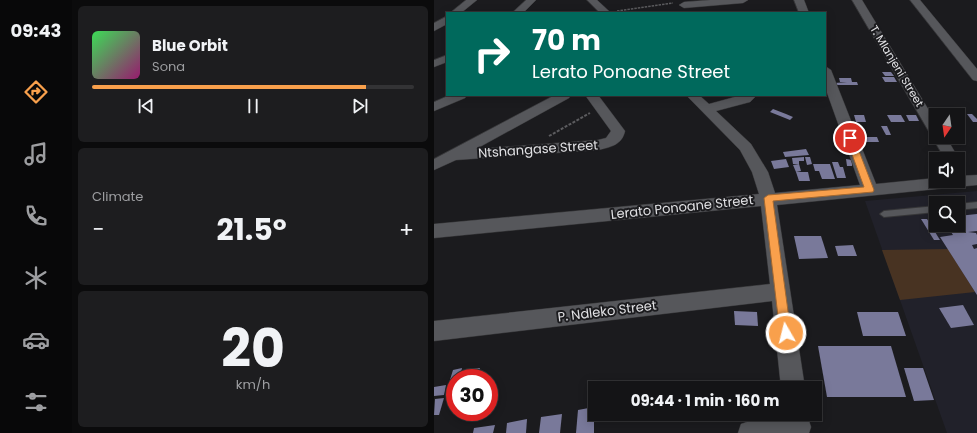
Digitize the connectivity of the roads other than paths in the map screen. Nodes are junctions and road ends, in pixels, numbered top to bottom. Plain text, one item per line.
1 (472, 0) edge
2 (531, 0) edge
3 (592, 0) edge
4 (742, 0) edge
5 (799, 0) edge
6 (857, 0) edge
7 (915, 0) edge
8 (682, 6) edge
9 (456, 12) edge
10 (518, 12) edge
11 (605, 12) edge
12 (743, 12) edge
13 (804, 12) edge
14 (446, 20) edge
15 (434, 28) edge
16 (446, 58) edge
17 (434, 64) edge
18 (826, 73) edge
19 (977, 77) edge
20 (459, 96) edge
21 (563, 96) edge
22 (592, 96) edge
23 (693, 96) edge
24 (750, 96) edge
25 (434, 107) edge
26 (707, 109) junction
27 (929, 120) edge
28 (454, 155) junction
29 (434, 165) edge
30 (967, 177) edge
31 (870, 190) junction
32 (768, 198) junction
33 (977, 205) edge
34 (965, 206) edge
35 (929, 210) edge
36 (884, 214) dead end
37 (434, 231) edge
38 (780, 291) junction
39 (434, 331) edge
40 (792, 381) edge
41 (798, 425) edge
42 (750, 433) edge

1 - 9 street
2 - 10 street
3 - 11 street
4 - 8 street
4 - 12 street
5 - 13 street
6 - 27 street, T. Mlanjeni Street
7 - 19 street
14 - 15 street
16 - 17 street
18 - 31 street
20 - 25 street
21 - 28 street
22 - 28 street, Ntshangase Street
23 - 26 street
24 - 26 street
26 - 32 street
28 - 29 street
30 - 31 street, Lerato Ponoane Street
31 - 32 street, Lerato Ponoane Street
32 - 37 street, Lerato Ponoane Street
32 - 38 street
33 - 34 lane
35 - 36 lane
38 - 39 street, P. Ndleko Street
38 - 40 street
41 - 42 street

